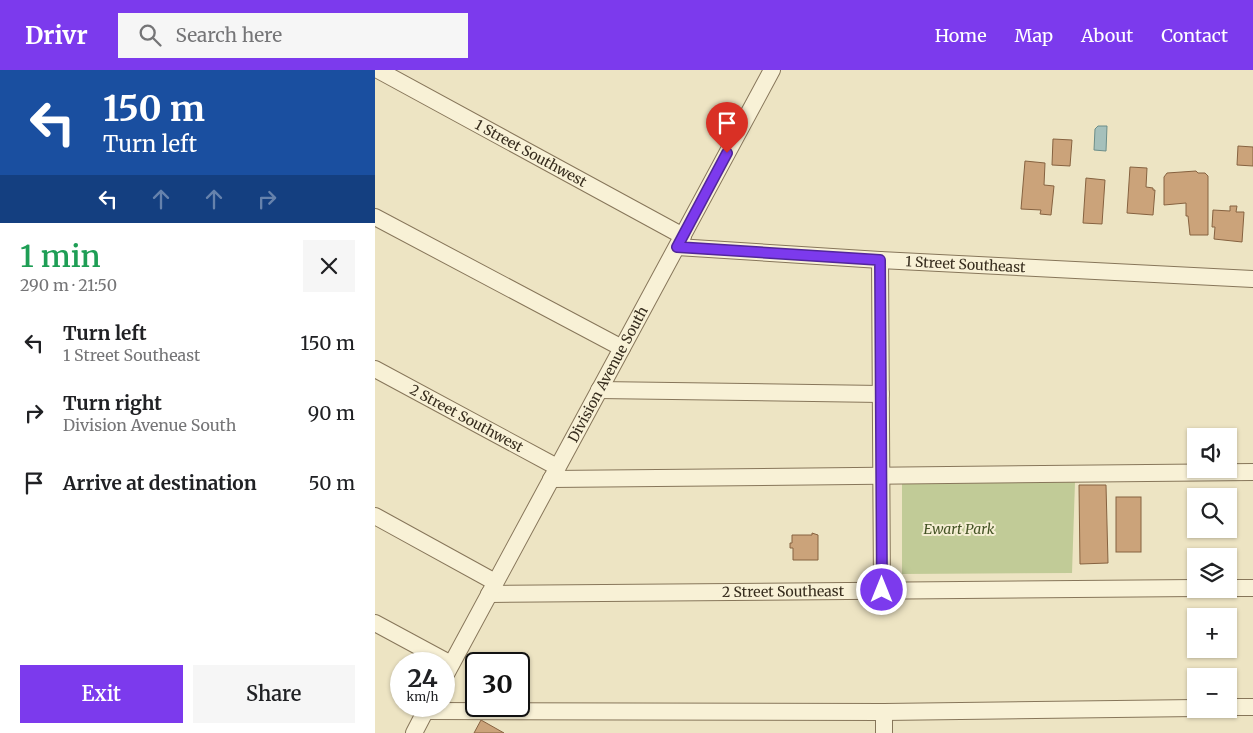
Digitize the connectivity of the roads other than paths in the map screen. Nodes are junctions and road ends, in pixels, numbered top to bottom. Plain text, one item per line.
1 (378, 70) edge
2 (771, 70) edge
3 (375, 216) edge
4 (680, 241) junction
5 (880, 260) junction
6 (1253, 279) edge
7 (623, 348) junction
8 (375, 369) edge
9 (599, 390) junction
10 (881, 394) junction
11 (1253, 472) edge
12 (554, 473) junction
13 (881, 477) junction
14 (375, 516) edge
15 (492, 588) junction
16 (1187, 588) edge
17 (1237, 588) edge
18 (1253, 588) edge
19 (882, 590) junction
20 (375, 623) edge
21 (418, 652) edge
22 (455, 656) edge
23 (1253, 707) edge
24 (1187, 708) edge
25 (1237, 708) edge
26 (455, 709) edge
27 (884, 712) junction
28 (423, 717) edge
29 (414, 733) edge
30 (884, 733) edge

1 - 4 street, 1 Street Southwest
2 - 4 street, Division Avenue South
3 - 7 street
4 - 5 street, 1 Street Southeast
4 - 7 street, Division Avenue South
5 - 6 street, 1 Street Southeast
5 - 10 street
7 - 9 street, Division Avenue South
8 - 12 street, 2 Street Southwest
9 - 10 street
9 - 12 street, Division Avenue South
10 - 13 street
11 - 13 street
12 - 13 street
12 - 15 street, Division Avenue South
13 - 19 street
14 - 15 street
15 - 19 street, 2 Street Southeast
15 - 22 street, Division Avenue South
16 - 19 street, 2 Street Southeast
17 - 18 street
20 - 21 street
23 - 25 street
24 - 27 street
26 - 27 street
27 - 30 street
28 - 29 street

